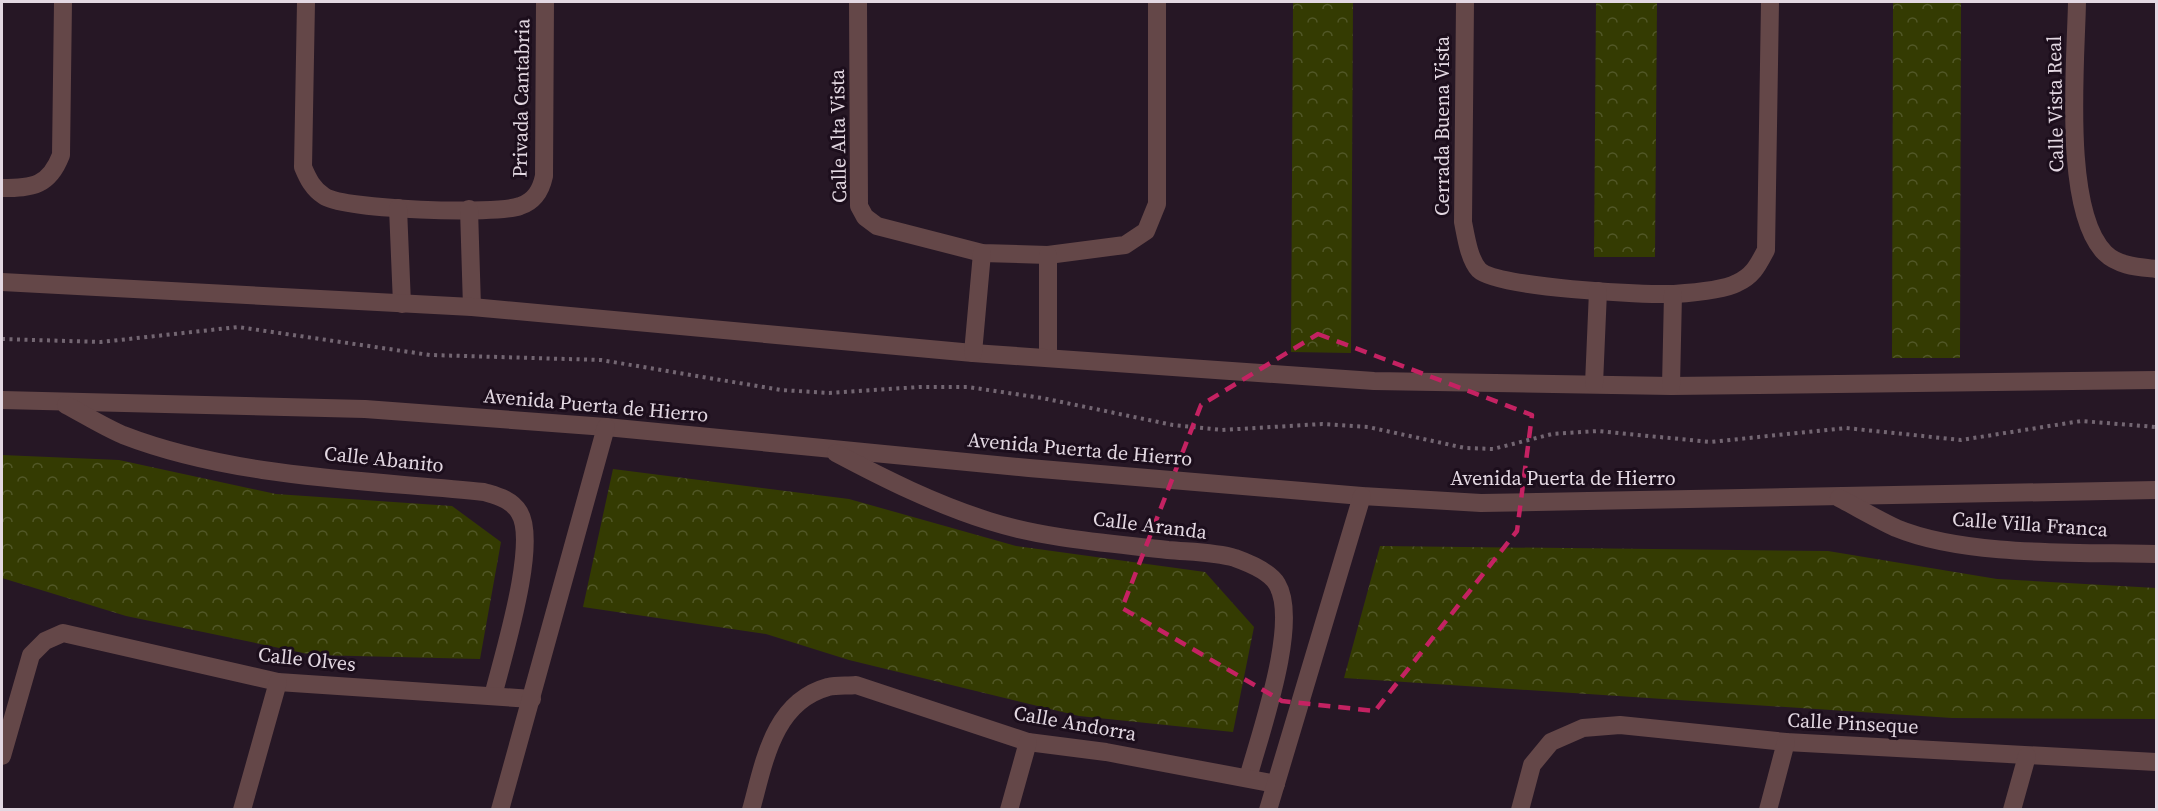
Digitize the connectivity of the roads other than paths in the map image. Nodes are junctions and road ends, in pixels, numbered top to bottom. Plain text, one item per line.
1 (63, 2) edge
2 (306, 2) edge
3 (545, 2) edge
4 (858, 2) edge
5 (1157, 2) edge
6 (1465, 2) edge
7 (1770, 2) edge
8 (2077, 2) edge
9 (2, 188) edge
10 (398, 208) junction
11 (469, 209) junction
12 (982, 253) junction
13 (1048, 255) junction
14 (2157, 269) edge
15 (2, 282) edge
16 (1598, 291) junction
17 (1673, 294) junction
18 (402, 304) junction
19 (472, 307) junction
20 (973, 352) junction
21 (1048, 357) junction
22 (2157, 380) edge
23 (1594, 384) junction
24 (1671, 386) junction
25 (2, 400) edge
26 (62, 403) junction
27 (606, 427) junction
28 (826, 448) junction
29 (2157, 490) edge
30 (1362, 496) junction
31 (1837, 497) junction
32 (2157, 554) edge
33 (278, 682) junction
34 (493, 696) junction
35 (532, 699) junction
36 (1028, 742) junction
37 (1786, 742) junction
38 (2, 756) edge
39 (2027, 756) junction
40 (2157, 762) edge
41 (1248, 778) junction
42 (1276, 784) junction
43 (242, 810) edge
44 (500, 810) edge
45 (751, 810) edge
46 (1009, 810) edge
47 (1268, 810) edge
48 (1520, 810) edge
49 (1768, 810) edge
50 (2012, 810) edge

1 - 9 street
2 - 10 street, Privada Cantabria
3 - 11 street, Privada Cantabria
4 - 12 street, Calle Alta Vista
5 - 13 street, Calle Alta Vista
6 - 16 street, Cerrada Buena Vista
7 - 17 street, Cerrada Buena Vista
8 - 14 street, Calle Vista Real
10 - 11 street, Privada Cantabria
10 - 18 street
11 - 19 street
12 - 13 street, Calle Alta Vista
12 - 20 street
13 - 21 street
15 - 18 street
16 - 17 street, Cerrada Buena Vista
16 - 23 street
17 - 24 street
18 - 19 street
19 - 20 street
20 - 21 street
21 - 23 street
22 - 24 street
23 - 24 street
25 - 26 street, Avenida Puerta de Hierro
26 - 27 street, Avenida Puerta de Hierro
26 - 34 street, Calle Abanito
27 - 28 street, Avenida Puerta de Hierro
27 - 35 street
28 - 30 street, Avenida Puerta de Hierro
28 - 41 street, Calle Aranda
29 - 31 street, Avenida Puerta de Hierro
30 - 31 street, Avenida Puerta de Hierro
30 - 42 street
31 - 32 street, Calle Villa Franca
33 - 34 street, Calle Olves
33 - 38 street, Calle Olves
33 - 43 street
34 - 35 street, Calle Olves
35 - 44 street
36 - 41 street, Calle Andorra
36 - 45 street, Calle Andorra
36 - 46 street
37 - 39 street, Calle Pinseque
37 - 48 street, Calle Pinseque
37 - 49 street
39 - 40 street, Calle Pinseque
39 - 50 street
41 - 42 street, Calle Andorra
42 - 47 street

